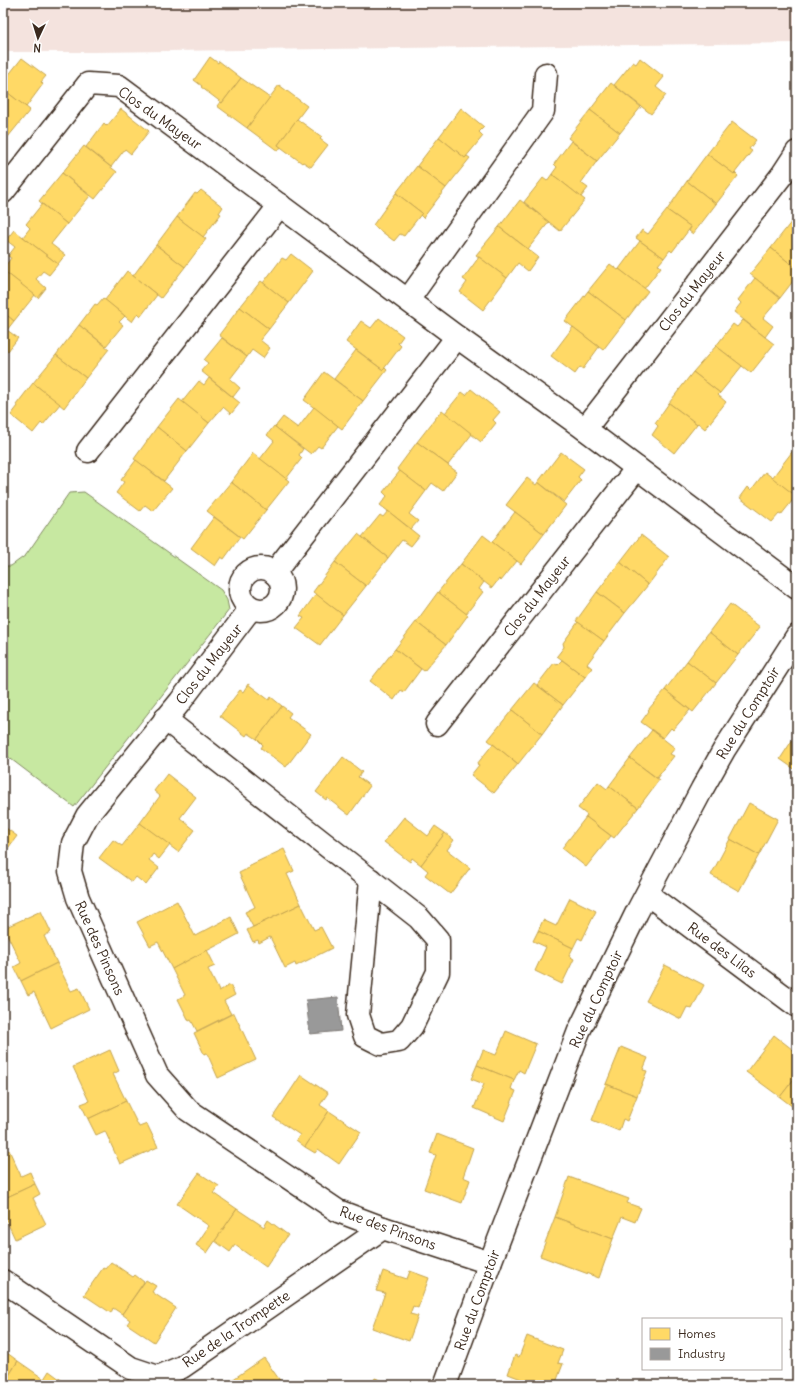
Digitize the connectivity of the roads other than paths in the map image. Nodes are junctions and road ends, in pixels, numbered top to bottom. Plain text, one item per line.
1 (546, 74) dead end
2 (797, 152) edge
3 (3, 192) edge
4 (280, 205) junction
5 (408, 300) junction
6 (457, 337) junction
7 (585, 429) junction
8 (88, 450) dead end
9 (636, 468) junction
10 (274, 573) junction
11 (797, 588) edge
12 (250, 608) junction
13 (797, 636) edge
14 (166, 719) junction
15 (437, 724) dead end
16 (371, 880) junction
17 (647, 894) junction
18 (797, 1006) edge
19 (383, 1228) junction
20 (490, 1263) junction
21 (3, 1281) edge
22 (445, 1385) edge

1 - 5 street
2 - 7 street, Clos du Mayeur
3 - 4 street, Clos du Mayeur
4 - 5 street, Clos du Mayeur
4 - 8 street
5 - 6 street, Clos du Mayeur
6 - 7 street, Clos du Mayeur
6 - 10 street
7 - 9 street, Clos du Mayeur
9 - 11 street, Clos du Mayeur
9 - 15 street, Clos du Mayeur
10 - 12 street
10 - 12 street
12 - 14 street, Clos du Mayeur
13 - 17 street, Rue du Comptoir
14 - 16 street
14 - 19 street, Rue des Pinsons
16 - 16 street
17 - 18 street, Rue des Lilas
17 - 20 street, Rue du Comptoir
19 - 20 street, Rue des Pinsons
19 - 21 street, Rue de la Trompette
20 - 22 street, Rue du Comptoir

